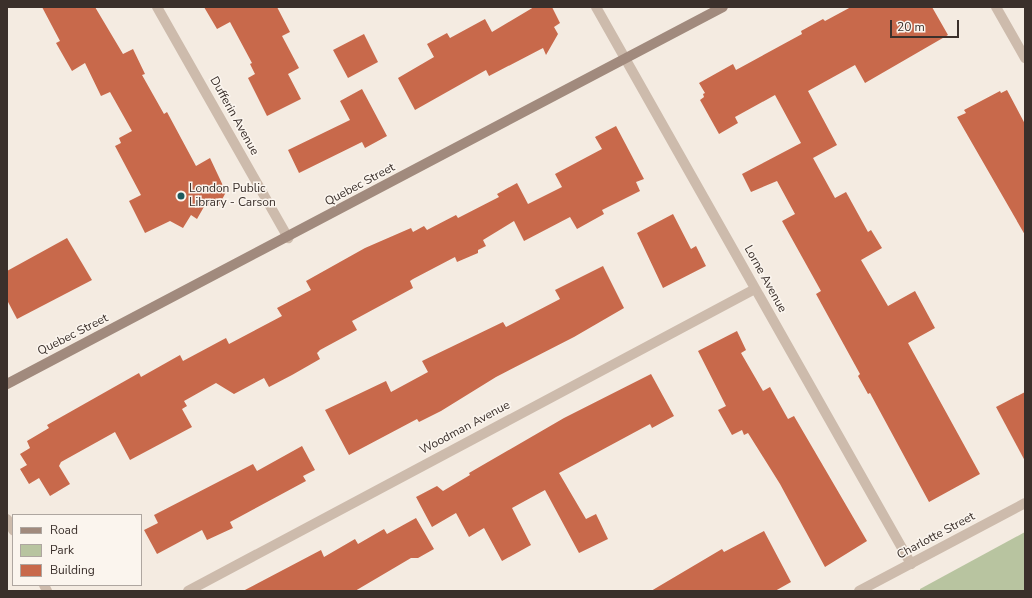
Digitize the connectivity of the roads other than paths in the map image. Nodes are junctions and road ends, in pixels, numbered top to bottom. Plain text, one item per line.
1 (157, 7) edge
2 (596, 7) edge
3 (723, 7) edge
4 (996, 7) edge
5 (625, 58) junction
6 (1025, 58) edge
7 (288, 238) junction
8 (755, 289) junction
9 (7, 384) edge
10 (1025, 504) edge
11 (7, 519) edge
12 (12, 528) edge
13 (911, 564) junction
14 (188, 591) edge
15 (859, 591) edge

1 - 7 street, Dufferin Avenue
2 - 5 street, Lorne Avenue
3 - 5 street, Quebec Street
4 - 6 street
5 - 7 street, Quebec Street
5 - 8 street, Lorne Avenue
7 - 9 street, Quebec Street
8 - 13 street, Lorne Avenue
8 - 14 street, Woodman Avenue
10 - 13 street, Charlotte Street
11 - 12 street
13 - 15 street, Charlotte Street

